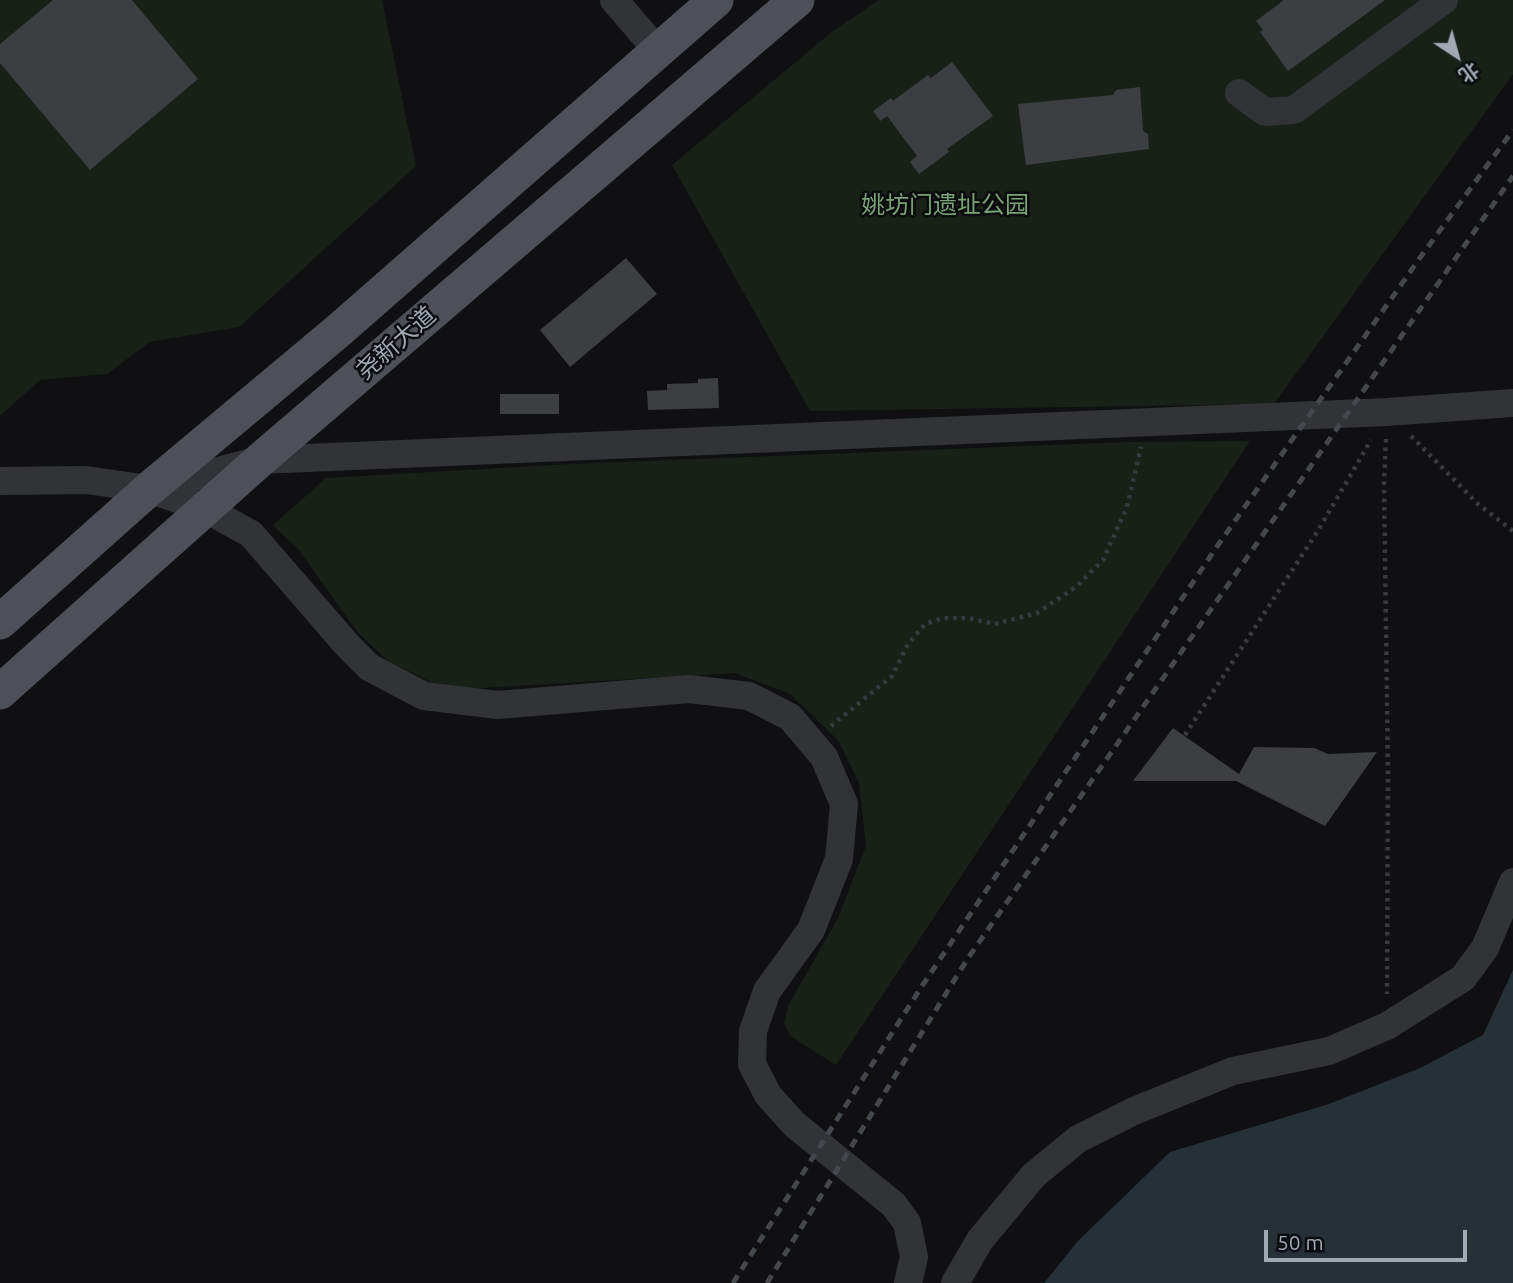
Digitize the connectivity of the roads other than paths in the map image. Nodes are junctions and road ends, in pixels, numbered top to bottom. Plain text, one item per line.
1 (614, 0) edge
2 (716, 0) edge
3 (797, 0) edge
4 (1444, 0) edge
5 (658, 51) junction
6 (1239, 93) dead end
7 (1513, 403) edge
8 (260, 460) junction
9 (0, 481) edge
10 (149, 489) junction
11 (206, 509) junction
12 (0, 622) edge
13 (0, 692) edge
14 (1513, 882) edge
15 (908, 1283) edge
16 (955, 1283) edge

1 - 5 lane
2 - 5 main road, 尧新大道
3 - 8 main road, 尧新大道
4 - 6 lane
5 - 10 main road, 尧新大道
7 - 8 lane
8 - 10 lane
8 - 11 main road, 尧新大道
9 - 10 lane
10 - 11 lane
10 - 12 main road, 尧新大道
11 - 13 main road, 尧新大道
11 - 15 lane
14 - 16 lane

